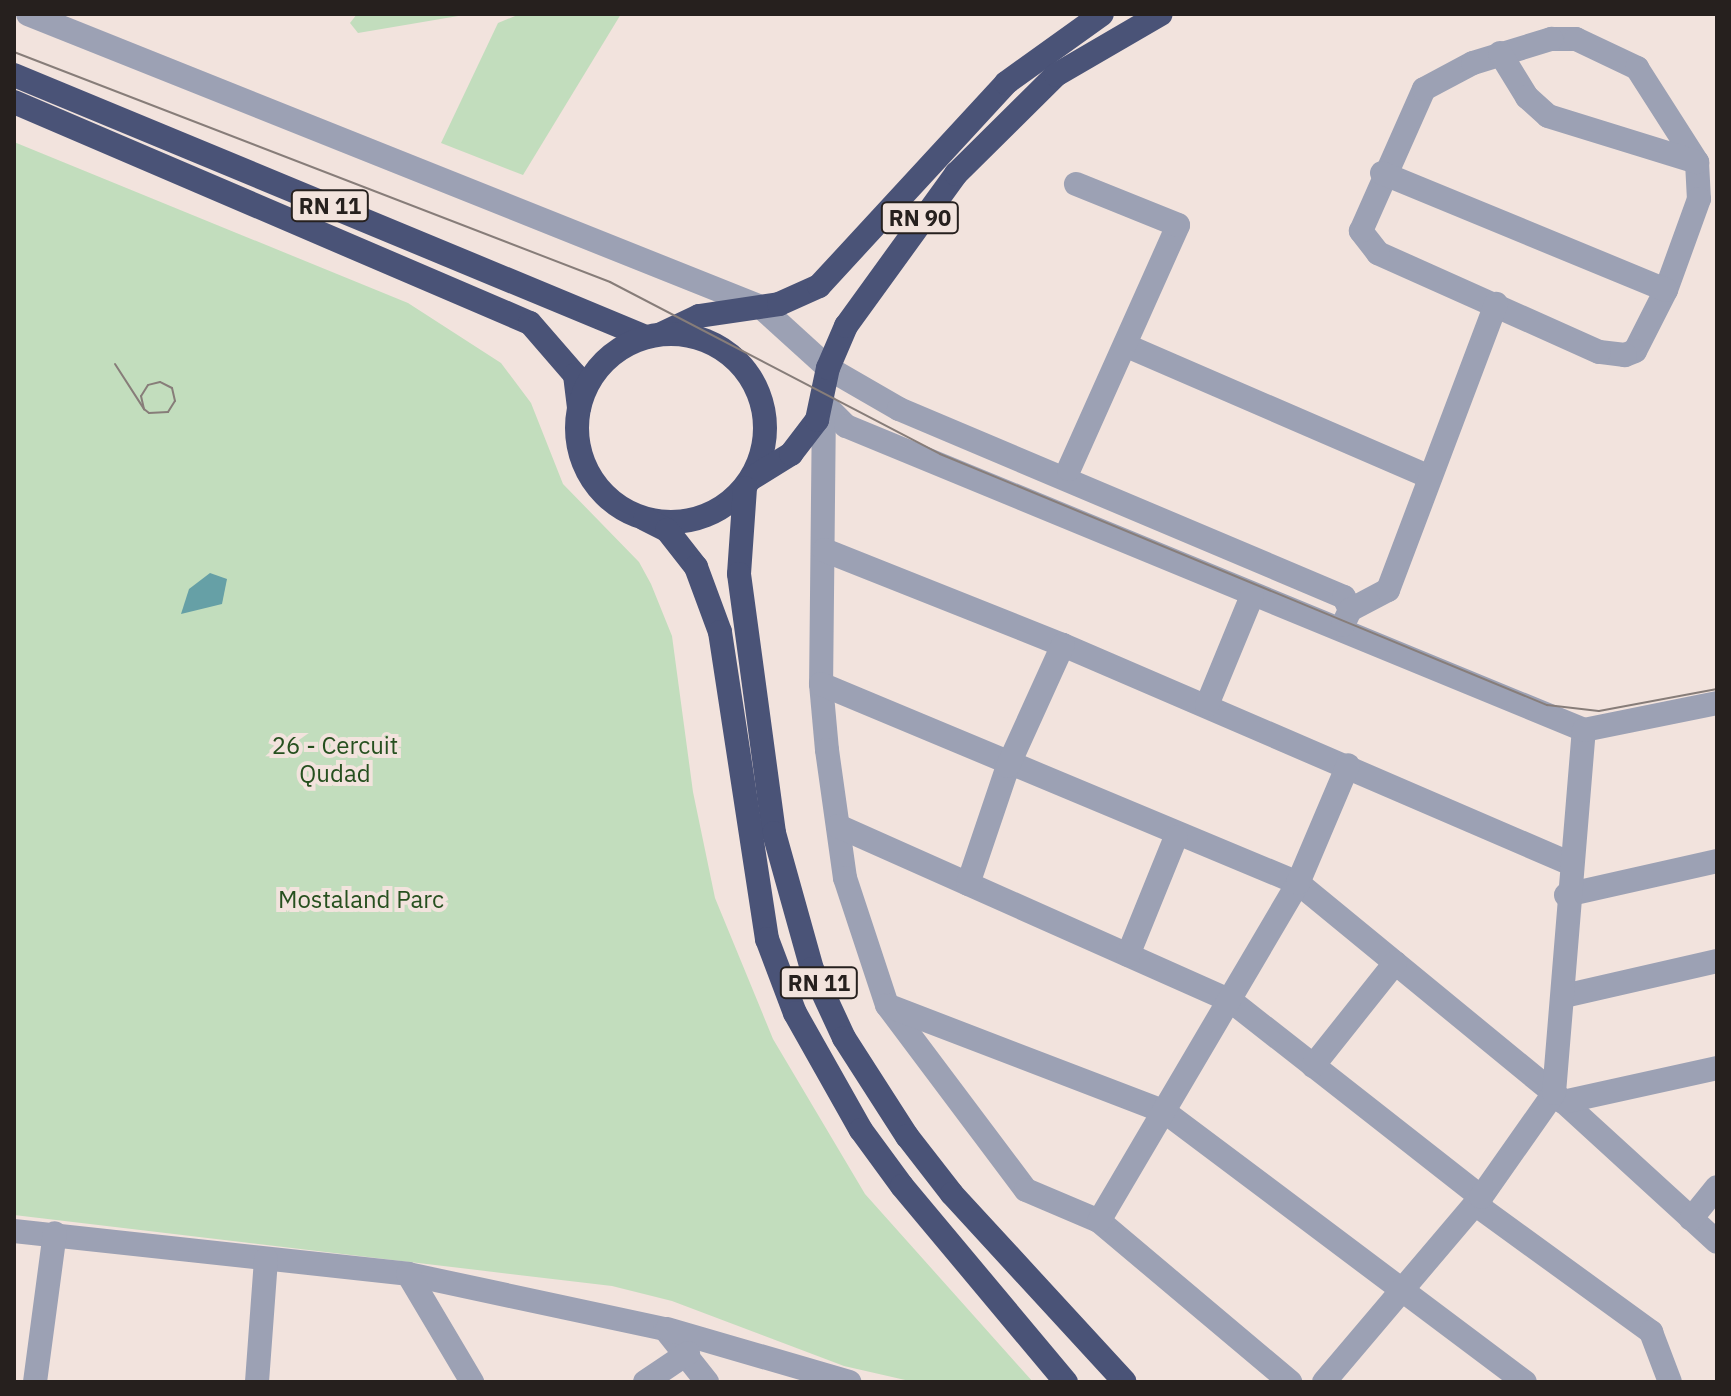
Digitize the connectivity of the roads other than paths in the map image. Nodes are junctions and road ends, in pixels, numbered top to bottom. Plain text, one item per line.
1 (28, 14) edge
2 (1102, 14) edge
3 (1161, 14) edge
4 (1500, 53) junction
5 (14, 75) edge
6 (14, 102) edge
7 (1697, 162) junction
8 (1382, 173) junction
9 (1076, 184) dead end
10 (694, 281) junction
11 (1666, 290) junction
12 (1496, 304) junction
13 (761, 307) junction
14 (701, 315) junction
15 (654, 336) junction
16 (1127, 346) junction
17 (828, 368) junction
18 (824, 404) junction
19 (579, 408) junction
20 (795, 450) junction
21 (824, 460) junction
22 (1069, 469) dead end
23 (1430, 477) junction
24 (748, 483) junction
25 (645, 519) junction
26 (824, 550) junction
27 (1252, 596) junction
28 (1345, 612) junction
29 (1063, 645) junction
30 (821, 684) junction
31 (1717, 703) edge
32 (1207, 705) junction
33 (1584, 730) junction
34 (1348, 765) junction
35 (1008, 766) junction
36 (838, 826) junction
37 (1176, 837) junction
38 (1717, 861) edge
39 (1569, 863) junction
40 (1298, 883) junction
41 (968, 884) junction
42 (1566, 895) junction
43 (1128, 955) junction
44 (1717, 961) edge
45 (1395, 963) junction
46 (1564, 996) junction
47 (1231, 1001) junction
48 (887, 1005) junction
49 (1313, 1066) junction
50 (1717, 1068) edge
51 (1558, 1097) junction
52 (1165, 1112) junction
53 (1717, 1187) edge
54 (1478, 1200) junction
55 (1691, 1219) junction
56 (1099, 1221) junction
57 (14, 1231) edge
58 (55, 1233) junction
59 (1717, 1242) edge
60 (266, 1259) junction
61 (408, 1274) junction
62 (1406, 1289) junction
63 (665, 1329) junction
64 (688, 1353) junction
65 (35, 1382) edge
66 (257, 1382) edge
67 (472, 1382) edge
68 (645, 1382) edge
69 (707, 1382) edge
70 (849, 1382) edge
71 (1066, 1382) edge
72 (1125, 1382) edge
73 (1290, 1382) edge
74 (1324, 1382) edge
75 (1525, 1382) edge
76 (1670, 1382) edge

1 - 10 street
2 - 13 highway, RN 90
3 - 17 highway, RN 90
4 - 7 street
4 - 7 street
4 - 8 street
5 - 15 highway, RN 11
6 - 19 highway, RN 11
7 - 11 street
8 - 11 street
8 - 12 street
9 - 16 street
10 - 13 street
10 - 14 street
11 - 12 street
12 - 23 street
13 - 14 highway, RN 90
13 - 17 street
14 - 15 highway, RN 90
15 - 19 highway
15 - 24 highway
16 - 22 street
16 - 23 street
17 - 18 highway, RN 90
17 - 28 street
18 - 20 highway, RN 90
18 - 21 street
18 - 27 street
19 - 25 highway
20 - 21 street
20 - 24 highway, RN 90
21 - 26 street
23 - 28 street
24 - 25 highway
24 - 72 highway, RN 11
25 - 71 highway, RN 11
26 - 29 street
26 - 30 street
27 - 28 street
27 - 32 street
28 - 33 street
29 - 32 street
29 - 35 street
30 - 35 street
30 - 36 street
31 - 33 street
32 - 34 street
33 - 39 street
34 - 39 street
34 - 40 street
35 - 37 street
35 - 41 street
36 - 41 street
36 - 48 street
37 - 40 street
37 - 43 street
38 - 42 street
39 - 42 street
40 - 45 street
40 - 47 street
41 - 43 street
42 - 46 street
43 - 47 street
44 - 46 street
45 - 49 street
45 - 51 street
46 - 51 street
47 - 49 street
47 - 52 street
48 - 52 street
48 - 56 street
49 - 54 street
50 - 51 street
51 - 54 street
51 - 55 street
52 - 56 street
52 - 62 street
53 - 55 street
54 - 62 street
54 - 76 street
55 - 59 street
56 - 73 street
57 - 58 street
58 - 60 street
58 - 65 street
60 - 61 street
60 - 66 street
61 - 63 street
61 - 67 street
62 - 74 street
62 - 75 street
63 - 64 street
63 - 70 street
64 - 68 street
64 - 69 street

